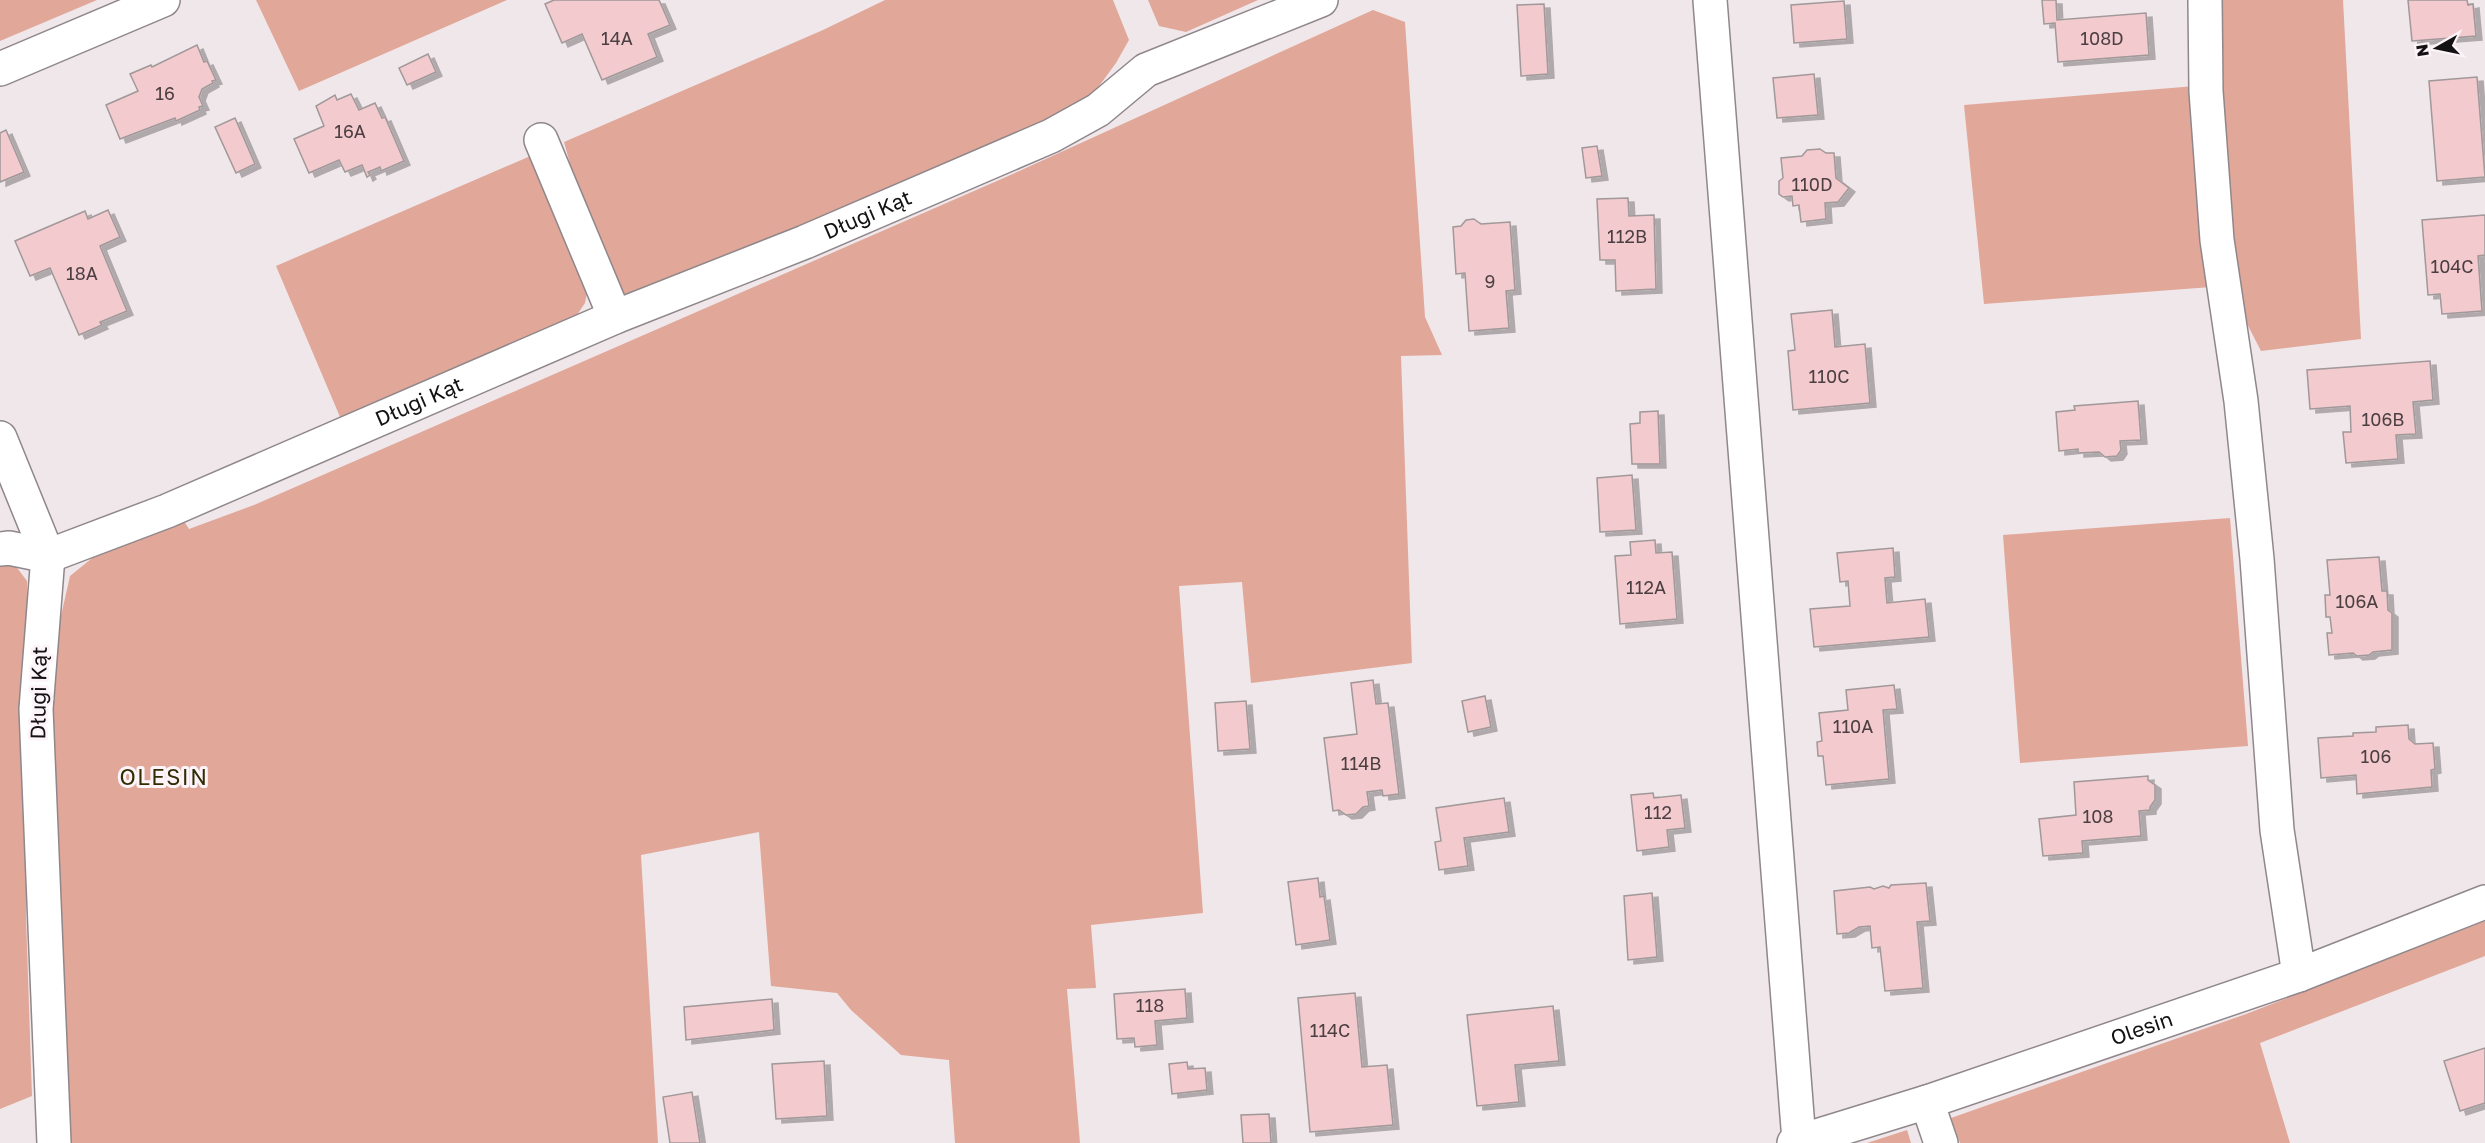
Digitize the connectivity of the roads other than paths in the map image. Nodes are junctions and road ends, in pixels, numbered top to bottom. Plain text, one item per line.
1 (163, 0) edge
2 (1321, 0) edge
3 (1710, 0) edge
4 (2205, 0) edge
5 (0, 69) edge
6 (541, 140) dead end
7 (615, 317) junction
8 (0, 438) edge
9 (0, 549) edge
10 (48, 556) junction
11 (2485, 902) edge
12 (2299, 975) junction
13 (1927, 1102) junction
14 (1797, 1142) edge
15 (54, 1143) edge
16 (1941, 1143) edge

1 - 5 street
2 - 7 street, Długi Kąt
3 - 14 street
4 - 12 street
6 - 7 street
7 - 10 street, Długi Kąt
8 - 10 street
9 - 10 street
10 - 15 street, Długi Kąt
11 - 12 street, Olesin
12 - 13 street, Olesin
13 - 14 street, Olesin
13 - 16 street

